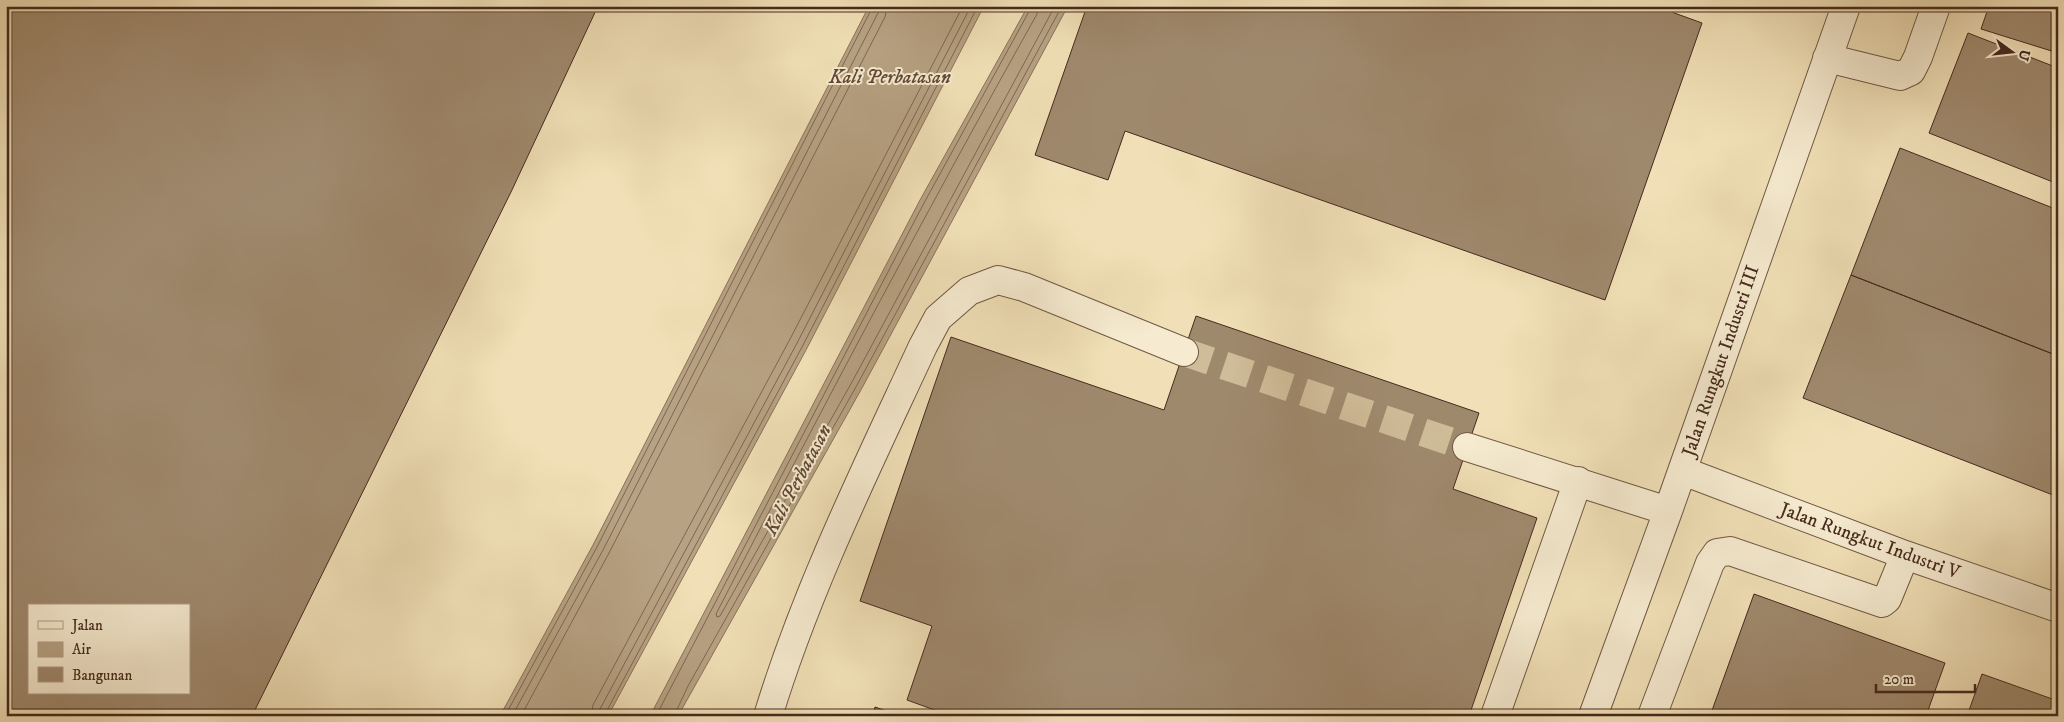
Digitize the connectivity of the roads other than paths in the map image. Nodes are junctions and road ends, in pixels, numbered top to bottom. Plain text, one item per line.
1 (1846, 6) edge
2 (1936, 6) edge
3 (1827, 58) junction
4 (1184, 352) tunnel mouth
5 (1467, 447) tunnel mouth
6 (1682, 471) junction
7 (1578, 481) junction
8 (1668, 511) junction
9 (1905, 555) junction
10 (2058, 608) edge
11 (768, 716) edge
12 (1495, 716) edge
13 (1593, 716) edge
14 (1652, 716) edge

1 - 3 street, Jalan Rungkut Industri III
2 - 3 street
3 - 6 street, Jalan Rungkut Industri III
4 - 11 street
5 - 7 street
6 - 8 street, Jalan Rungkut Industri III
6 - 9 street, Jalan Rungkut Industri V
7 - 8 street
7 - 12 street
8 - 13 street, Jalan Rungkut Industri III
9 - 10 street, Jalan Rungkut Industri V
9 - 14 street

